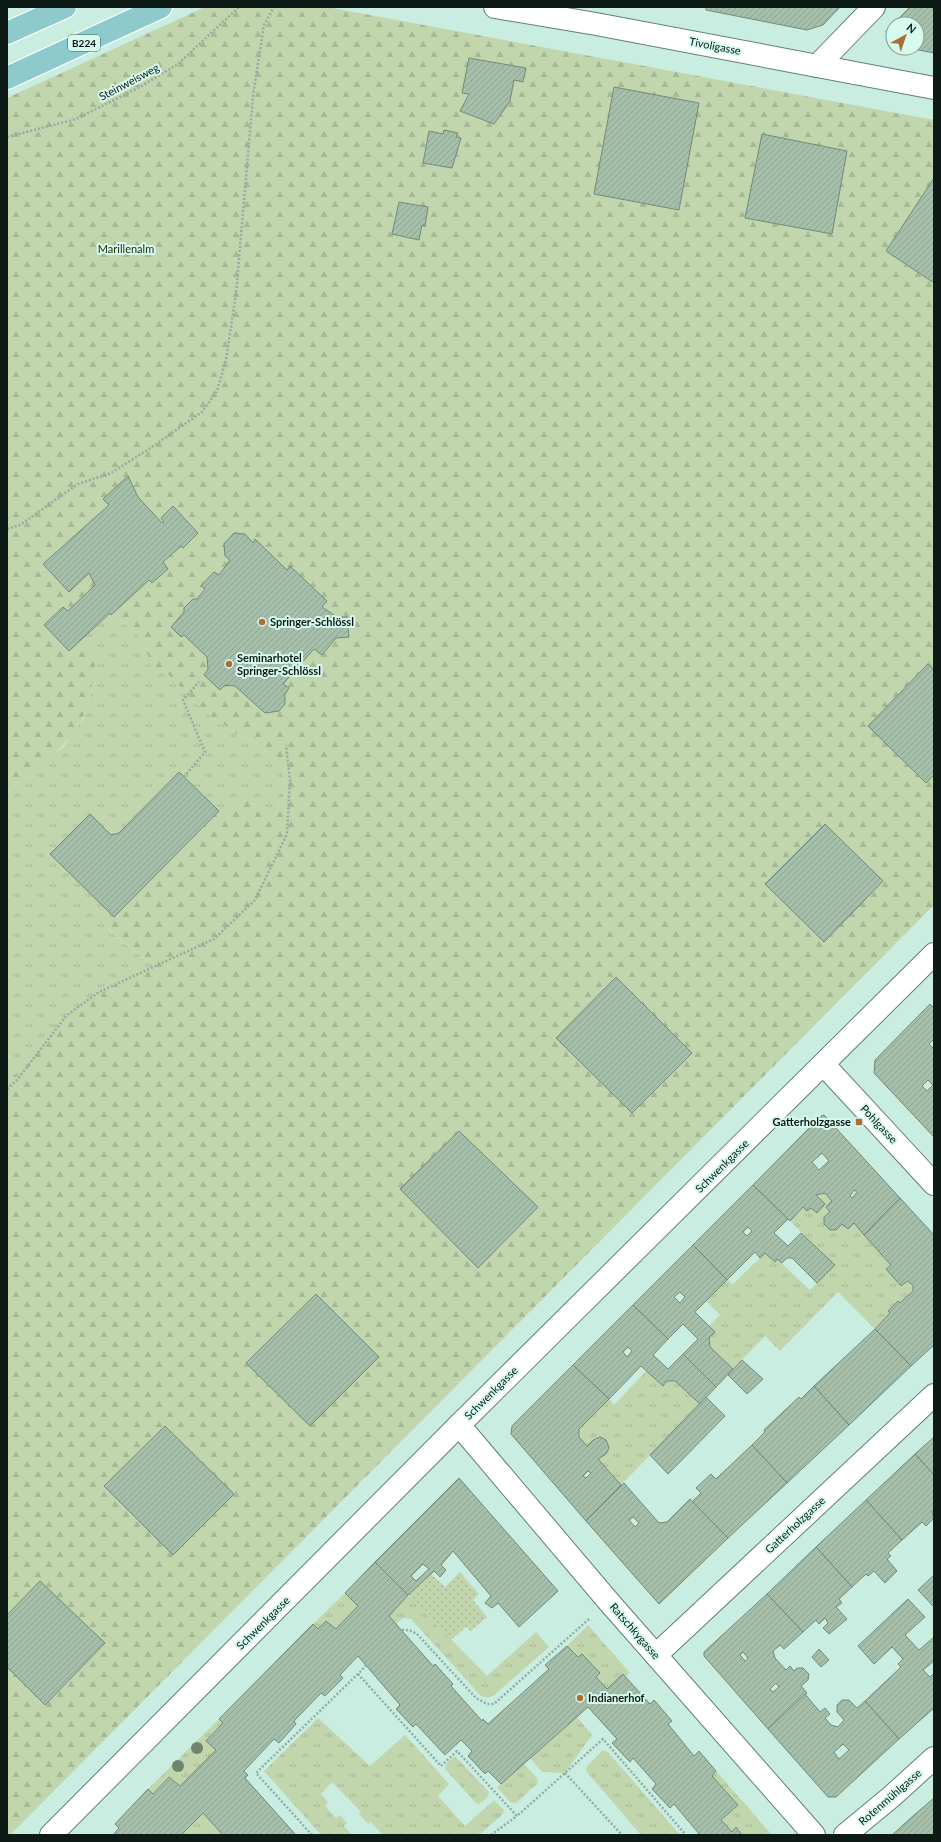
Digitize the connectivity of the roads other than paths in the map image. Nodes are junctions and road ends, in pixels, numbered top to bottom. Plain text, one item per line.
1 (65, 7) edge
2 (161, 7) edge
3 (495, 7) edge
4 (874, 7) edge
5 (7, 33) edge
6 (817, 66) junction
7 (7, 78) edge
8 (934, 88) edge
9 (934, 954) edge
10 (824, 1065) junction
11 (934, 1184) edge
12 (934, 1395) edge
13 (459, 1425) junction
14 (656, 1655) junction
15 (934, 1758) edge
16 (52, 1835) edge
17 (814, 1835) edge
18 (845, 1835) edge

1 - 5 main road
2 - 7 main road, B224
3 - 6 street, Tivoligasse
4 - 6 street
6 - 8 street, Tivoligasse
9 - 10 street, Schwenkgasse
10 - 11 street, Pohlgasse
10 - 13 street, Schwenkgasse
12 - 14 street, Gatterholzgasse
13 - 14 street, Ratschkygasse
13 - 16 street, Schwenkgasse
14 - 17 street, Ratschkygasse
15 - 18 street, Rotenmühlgasse

